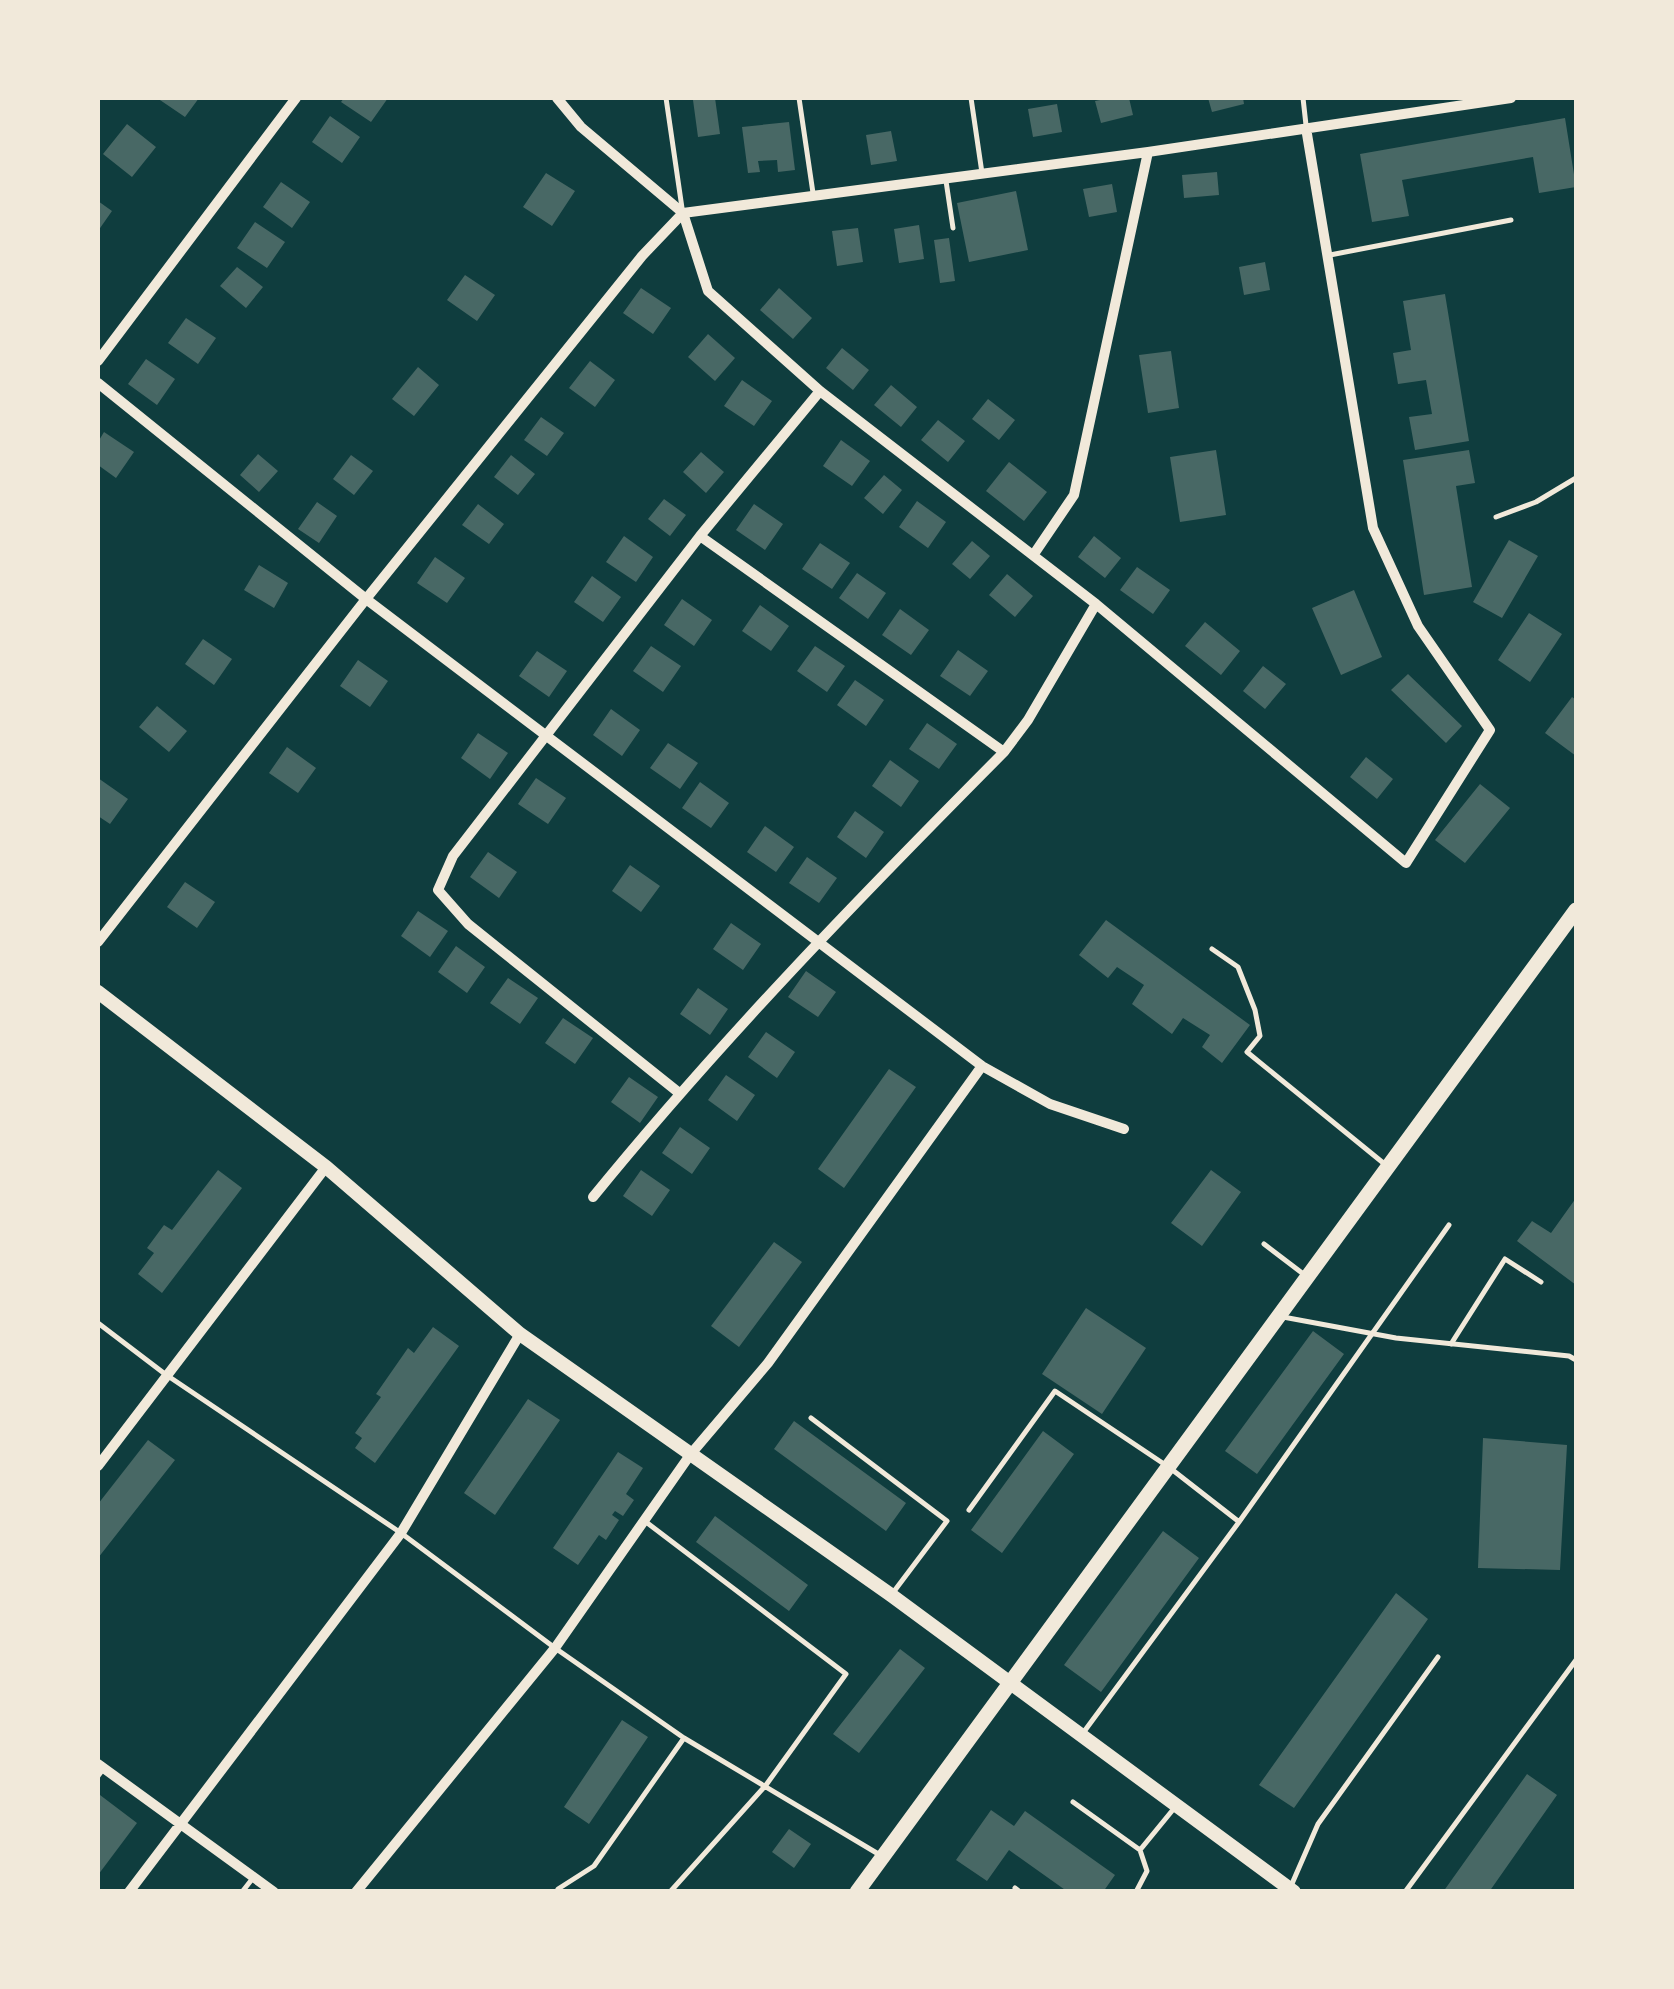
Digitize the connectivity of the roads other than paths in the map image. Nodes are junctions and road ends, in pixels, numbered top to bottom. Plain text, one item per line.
1 (296, 98) edge
2 (556, 98) edge
3 (666, 98) edge
4 (799, 98) edge
5 (971, 98) edge
6 (1303, 98) edge
7 (1511, 98) edge
8 (1306, 128) junction
9 (1148, 152) junction
10 (982, 173) junction
11 (946, 178) junction
12 (814, 196) junction
13 (683, 213) junction
14 (1510, 220) dead end
15 (953, 228) dead end
16 (1327, 255) junction
17 (98, 362) edge
18 (98, 384) edge
19 (820, 391) junction
20 (1576, 478) edge
21 (1496, 517) dead end
22 (700, 536) junction
23 (1034, 554) junction
24 (366, 599) junction
25 (1096, 604) junction
26 (546, 737) junction
27 (1004, 752) junction
28 (1576, 910) edge
29 (98, 942) edge
30 (815, 942) junction
31 (1212, 949) dead end
32 (98, 992) edge
33 (982, 1066) junction
34 (678, 1092) junction
35 (1124, 1129) dead end
36 (326, 1166) junction
37 (1390, 1168) junction
38 (592, 1198) dead end
39 (1450, 1224) dead end
40 (1264, 1244) dead end
41 (1308, 1278) junction
42 (1540, 1282) dead end
43 (1279, 1316) junction
44 (98, 1323) edge
45 (520, 1334) junction
46 (1372, 1334) junction
47 (1450, 1344) junction
48 (1576, 1360) edge
49 (166, 1374) junction
50 (811, 1418) dead end
51 (690, 1455) junction
52 (98, 1466) edge
53 (1170, 1468) junction
54 (970, 1510) dead end
55 (645, 1521) junction
56 (1239, 1522) junction
57 (401, 1533) junction
58 (892, 1594) junction
59 (555, 1648) junction
60 (1438, 1657) dead end
61 (1576, 1660) edge
62 (1011, 1681) junction
63 (1082, 1734) junction
64 (684, 1738) junction
65 (100, 1770) edge
66 (766, 1785) junction
67 (1073, 1802) dead end
68 (1178, 1804) junction
69 (179, 1823) junction
70 (1140, 1850) junction
71 (883, 1857) junction
72 (254, 1876) junction
73 (558, 1890) edge
74 (1292, 1890) edge
75 (129, 1892) edge
76 (242, 1892) edge
77 (274, 1892) edge
78 (356, 1892) edge
79 (567, 1892) edge
80 (670, 1892) edge
81 (857, 1892) edge
82 (1136, 1892) edge
83 (1405, 1892) edge

1 - 17 street
2 - 13 street
3 - 13 lane
4 - 12 lane
5 - 10 lane
6 - 8 lane
7 - 8 street
8 - 9 street
8 - 16 street
9 - 10 street
9 - 23 street
10 - 11 street
11 - 12 street
11 - 15 lane
12 - 13 street
13 - 19 street
13 - 24 street
14 - 16 lane
16 - 25 street
18 - 24 street
19 - 22 street
19 - 23 street
20 - 21 lane
22 - 26 street
22 - 27 street
23 - 25 street
24 - 26 street
24 - 29 street
25 - 27 street
26 - 30 street
26 - 34 street
27 - 30 street
28 - 37 main road
30 - 33 street
30 - 34 street
31 - 37 lane
32 - 36 main road
33 - 35 street
33 - 51 street
34 - 38 street
36 - 45 main road
36 - 49 street
37 - 41 main road
39 - 46 lane
40 - 41 lane
41 - 43 main road
42 - 47 lane
43 - 46 lane
43 - 53 main road
44 - 49 lane
45 - 51 main road
45 - 57 street
46 - 47 lane
46 - 56 lane
47 - 48 lane
49 - 52 street
49 - 57 lane
50 - 58 lane
51 - 55 street
51 - 58 main road
53 - 54 lane
53 - 56 lane
53 - 62 main road
55 - 59 street
55 - 66 lane
56 - 63 lane
57 - 59 lane
57 - 69 street
58 - 62 main road
59 - 64 lane
59 - 78 street
60 - 74 lane
61 - 83 lane
62 - 63 main road
62 - 71 main road
63 - 68 main road
64 - 66 lane
64 - 73 lane
65 - 69 street
66 - 71 lane
66 - 80 lane
67 - 70 lane
68 - 70 lane
68 - 74 main road
69 - 72 street
69 - 75 street
70 - 82 lane
71 - 81 main road
72 - 76 lane
72 - 77 street
73 - 79 lane

